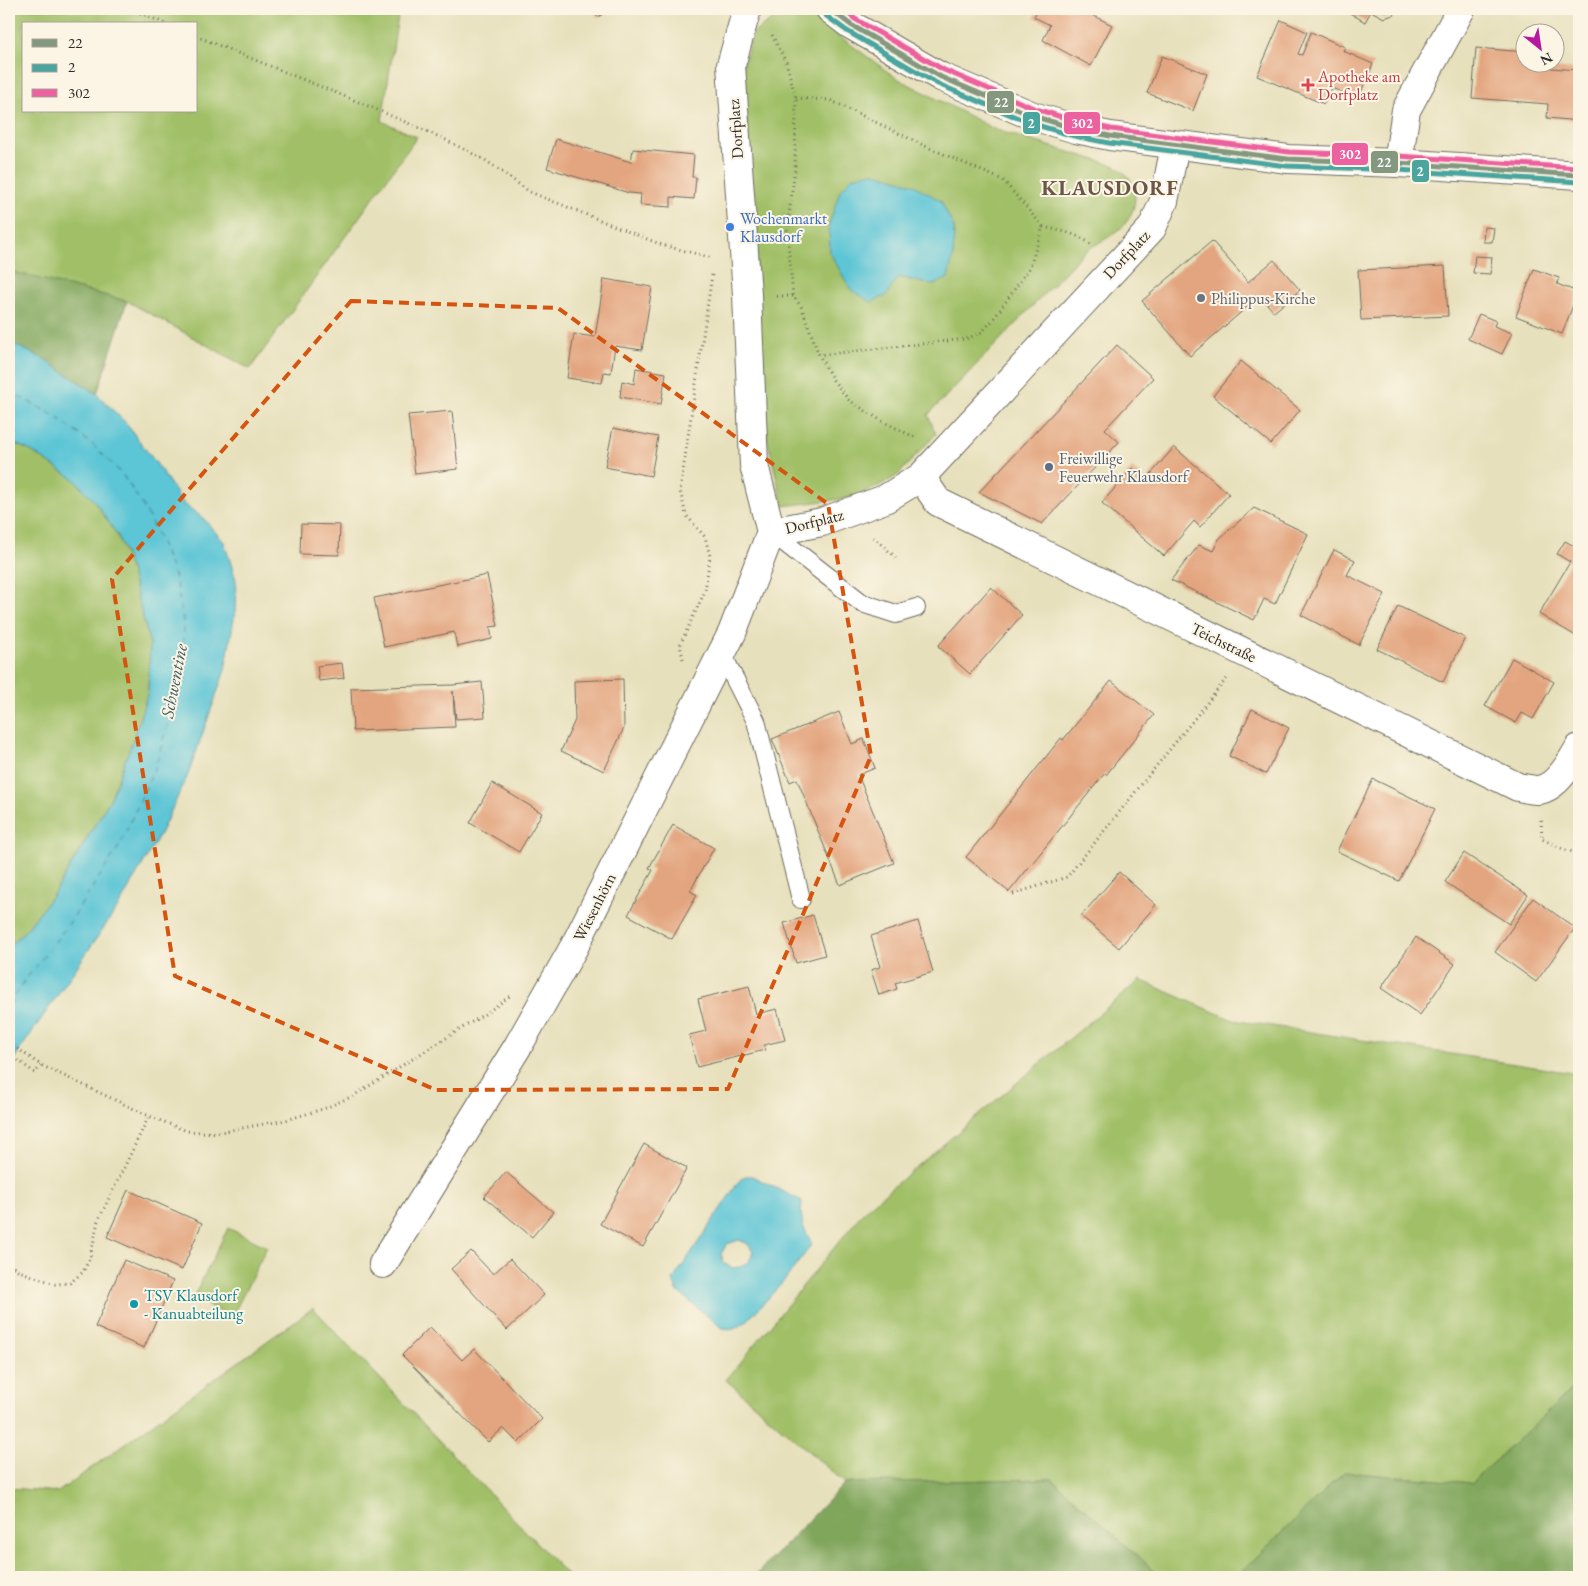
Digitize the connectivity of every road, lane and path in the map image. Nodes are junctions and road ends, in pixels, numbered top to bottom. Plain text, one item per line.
1 (131, 9) edge
2 (746, 9) edge
3 (830, 9) edge
4 (1461, 9) edge
5 (161, 22) edge
6 (768, 27) dead end
7 (198, 37) edge
8 (796, 98) junction
9 (1175, 146) junction
10 (1398, 163) junction
11 (1579, 176) edge
12 (1043, 227) junction
13 (716, 249) dead end
14 (1115, 266) junction
15 (713, 268) dead end
16 (819, 355) junction
17 (940, 458) junction
18 (921, 477) junction
19 (771, 532) junction
20 (916, 608) dead end
21 (722, 654) junction
22 (1247, 654) junction
23 (684, 664) dead end
24 (1579, 748) edge
25 (1539, 790) junction
26 (1579, 854) edge
27 (1012, 894) dead end
28 (801, 899) dead end
29 (512, 994) dead end
30 (9, 1043) edge
31 (14, 1058) dead end
32 (42, 1065) junction
33 (149, 1116) junction
34 (9, 1264) edge
35 (382, 1264) dead end

1 - 5 path
2 - 19 street, Dorfplatz
3 - 9 street
4 - 10 street
6 - 8 path
7 - 13 path
8 - 12 path
8 - 16 path
9 - 10 street
9 - 14 street, Dorfplatz
10 - 11 street
12 - 14 path
12 - 16 path
14 - 17 street, Dorfplatz
15 - 23 path
16 - 17 path
17 - 18 street, Dorfplatz
18 - 19 street, Dorfplatz
18 - 22 street, Teichstraße
19 - 20 lane
19 - 21 street, Wiesenhörn
21 - 28 lane
21 - 35 street, Wiesenhörn
22 - 25 street, Teichstraße
22 - 27 path
24 - 25 street
25 - 26 path
29 - 33 path
30 - 32 path
31 - 32 path
32 - 33 path
33 - 34 path

